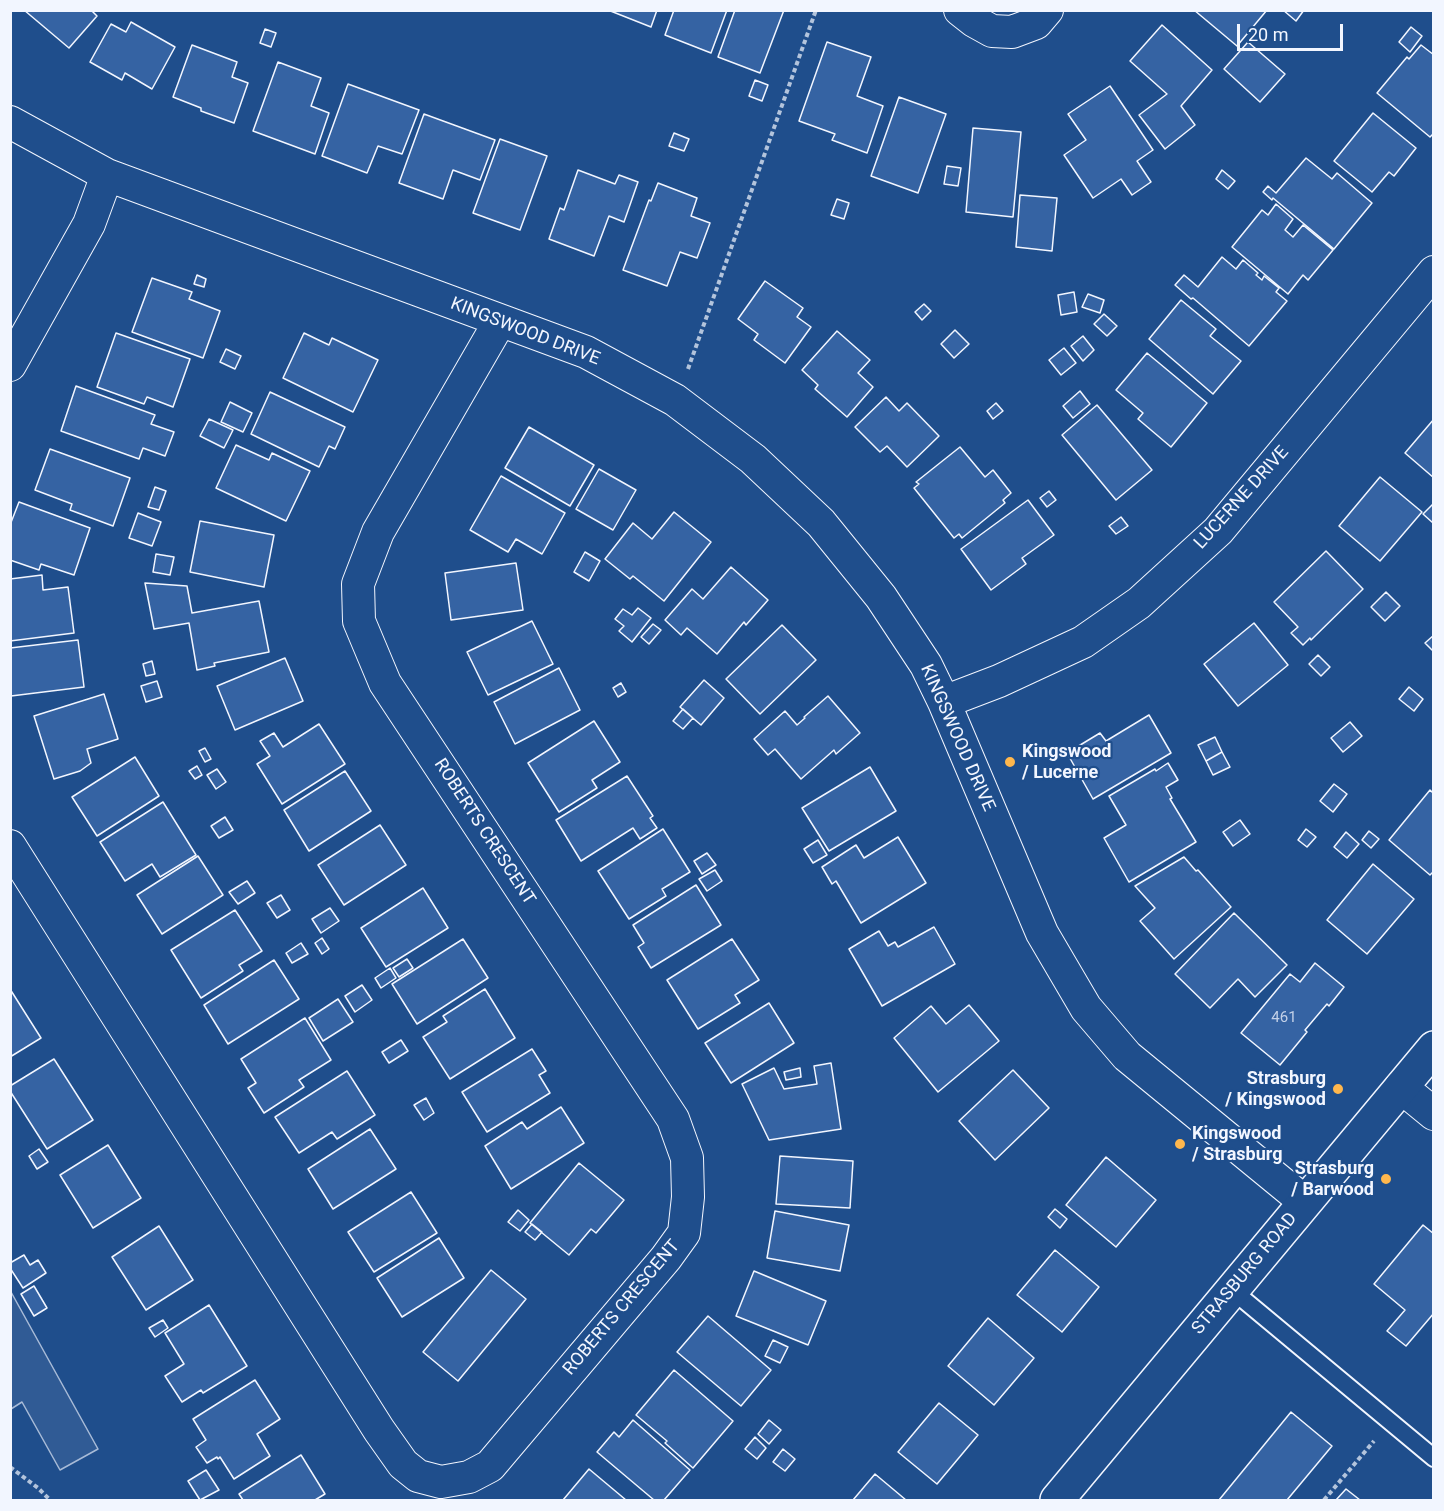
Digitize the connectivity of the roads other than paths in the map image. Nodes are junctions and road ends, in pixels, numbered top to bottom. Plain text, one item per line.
1 (960, 10) edge
2 (1047, 10) edge
3 (10, 122) edge
4 (107, 176) junction
5 (1434, 272) edge
6 (500, 321) junction
7 (10, 365) edge
8 (944, 702) junction
9 (10, 846) edge
10 (1434, 1048) edge
11 (1401, 1087) junction
12 (1434, 1113) edge
13 (1305, 1202) junction
14 (1232, 1290) junction
15 (1434, 1458) edge
16 (1057, 1500) edge

1 - 2 street
3 - 4 street, KINGSWOOD DRIVE
4 - 6 street, KINGSWOOD DRIVE
4 - 7 street
5 - 8 street, LUCERNE DRIVE
6 - 8 street, KINGSWOOD DRIVE
6 - 9 street, ROBERTS CRESCENT
8 - 13 street, KINGSWOOD DRIVE
10 - 11 street, STRASBURG ROAD
11 - 12 street
11 - 13 street, STRASBURG ROAD
13 - 14 street, STRASBURG ROAD
14 - 15 lane
14 - 16 street, STRASBURG ROAD

